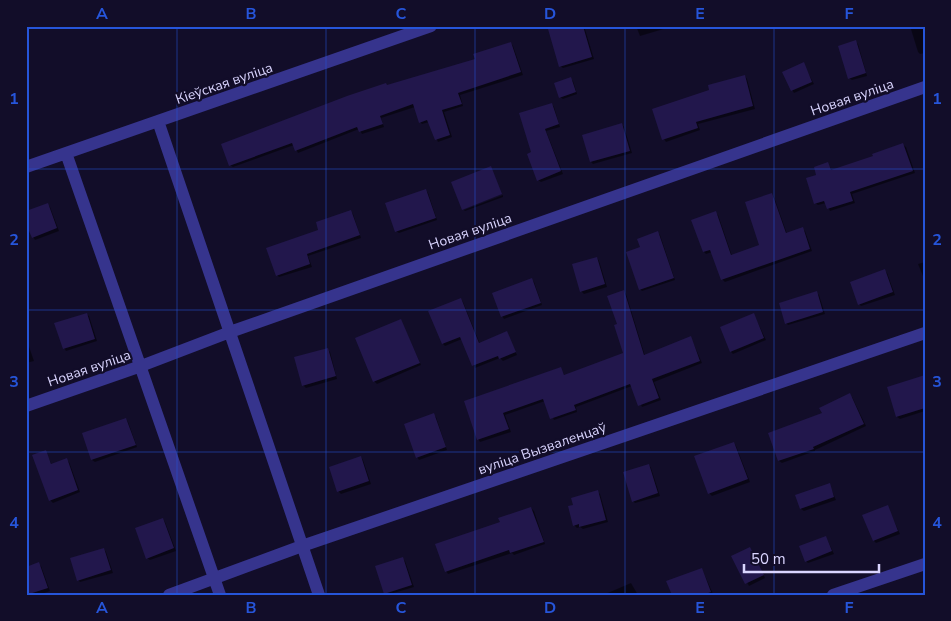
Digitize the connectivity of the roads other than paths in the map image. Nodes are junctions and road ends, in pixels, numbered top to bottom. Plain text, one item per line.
1 (431, 26) edge
2 (925, 87) edge
3 (158, 121) junction
4 (66, 153) junction
5 (26, 167) edge
6 (230, 332) junction
7 (925, 333) edge
8 (141, 366) junction
9 (26, 406) edge
10 (302, 546) junction
11 (925, 564) edge
12 (215, 579) junction
13 (169, 595) edge
14 (220, 595) edge
15 (319, 595) edge
16 (833, 595) edge

1 - 3 street, Кіеўская вуліца
2 - 6 street, Новая вуліца
3 - 4 street, Кіеўская вуліца
3 - 6 street
4 - 5 street, Кіеўская вуліца
4 - 8 street
6 - 8 street, Новая вуліца
6 - 10 street
7 - 10 street, вуліца Вызваленцаў
8 - 9 street, Новая вуліца
8 - 12 street
10 - 12 street, вуліца Вызваленцаў
10 - 15 street
11 - 16 street
12 - 13 street, вуліца Вызваленцаў
12 - 14 street

